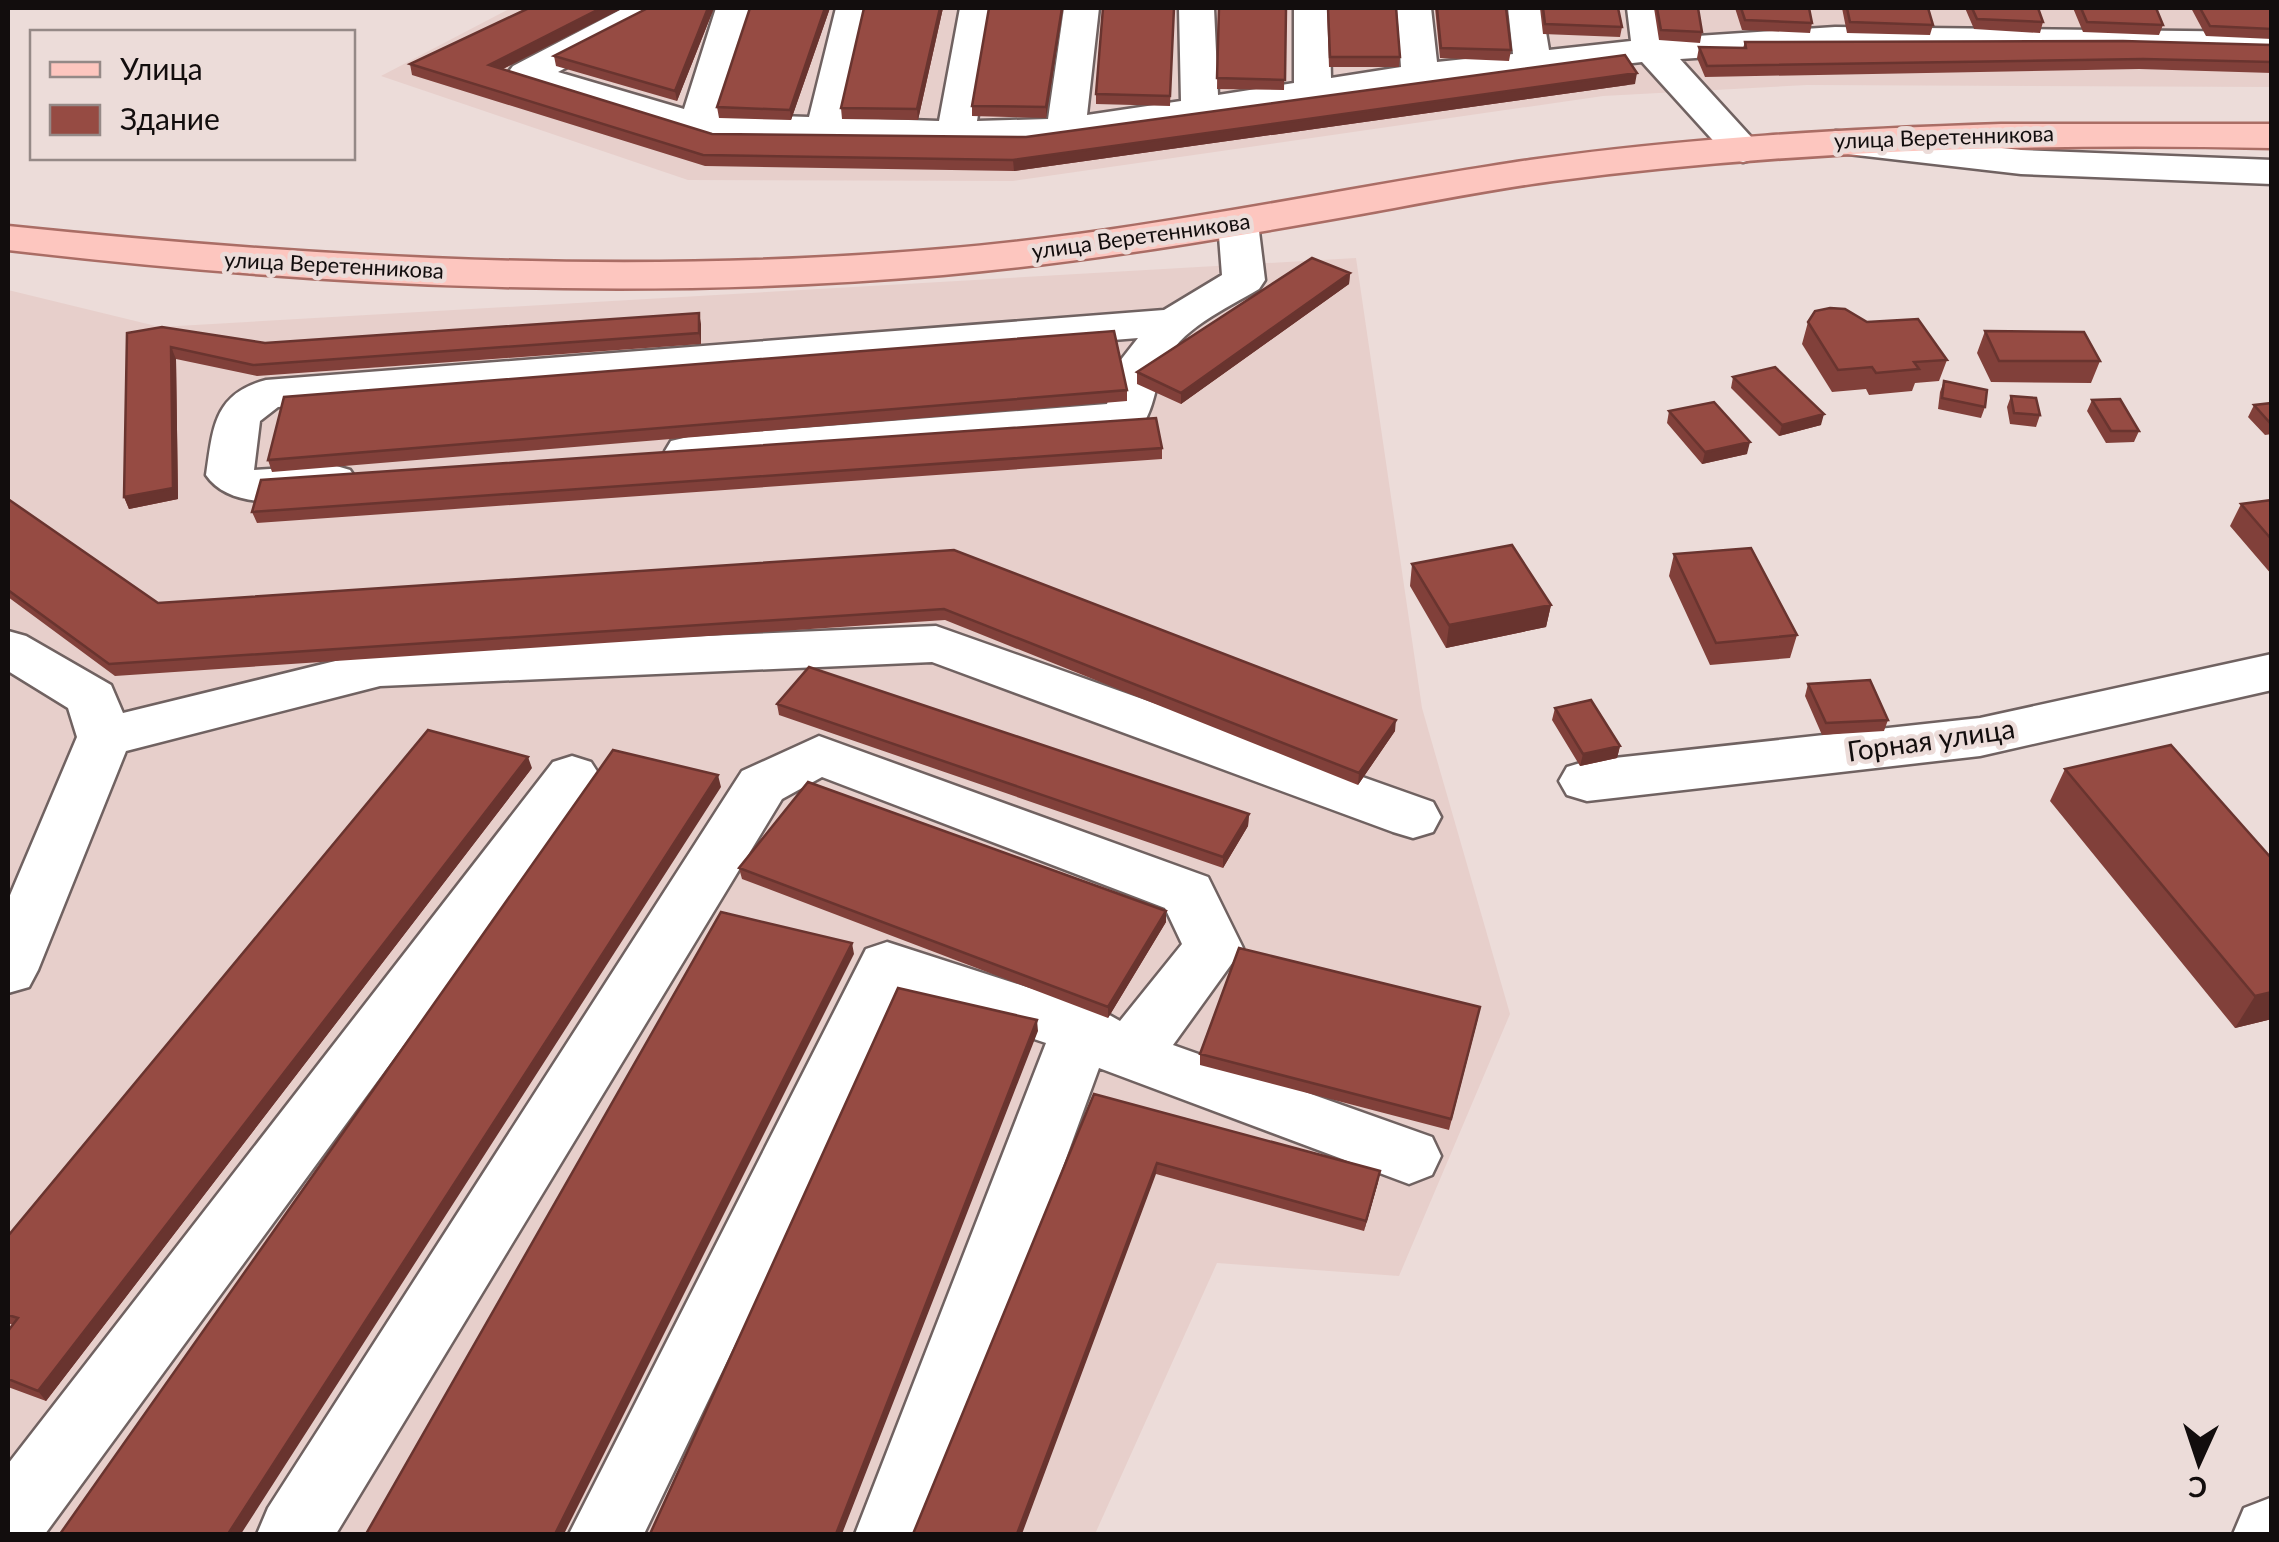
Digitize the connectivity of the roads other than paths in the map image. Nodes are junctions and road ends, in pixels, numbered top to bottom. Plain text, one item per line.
1 (650, 8) edge
2 (734, 8) edge
3 (854, 8) edge
4 (977, 8) edge
5 (1081, 8) edge
6 (1196, 8) edge
7 (1311, 8) edge
8 (1414, 8) edge
9 (1525, 8) edge
10 (1644, 8) edge
11 (1724, 8) edge
12 (2179, 8) edge
13 (1832, 23) edge
14 (1952, 24) edge
15 (2061, 24) edge
16 (2272, 43) edge
17 (2200, 44) junction
18 (1737, 46) junction
19 (1652, 50) junction
20 (1532, 60) junction
21 (1420, 74) junction
22 (1314, 91) junction
23 (1200, 111) junction
24 (698, 125) junction
25 (1066, 130) junction
26 (826, 132) junction
27 (956, 133) junction
28 (2272, 136) edge
29 (1823, 141) junction
30 (1743, 150) junction
31 (2272, 172) edge
32 (1238, 223) junction
33 (8, 238) edge
34 (1174, 322) junction
35 (638, 456) edge
36 (365, 478) edge
37 (8, 648) edge
38 (2272, 672) edge
39 (104, 737) junction
40 (572, 776) dead end
41 (1587, 781) dead end
42 (1413, 817) dead end
43 (8, 970) edge
44 (1105, 1042) junction
45 (1409, 1156) dead end
46 (8, 1523) edge
47 (294, 1534) edge
48 (606, 1534) edge
49 (892, 1534) edge

1 - 24 street
2 - 24 street
3 - 26 street
4 - 27 street
5 - 25 street
6 - 23 street
7 - 22 street
8 - 21 street
9 - 20 street
10 - 19 street
11 - 18 street
12 - 17 street
13 - 14 street
13 - 18 street
14 - 15 street
15 - 17 street
16 - 17 street
18 - 19 street
19 - 20 street
19 - 30 street
20 - 21 street
21 - 22 street
22 - 23 street
23 - 25 street
24 - 26 street
25 - 27 street
26 - 27 street
28 - 29 main road, улица Веретенникова
29 - 30 main road, улица Веретенникова
29 - 31 street
30 - 32 main road, улица Веретенникова
32 - 33 main road, улица Веретенникова
32 - 34 street
34 - 35 street
34 - 36 street
37 - 39 street
38 - 41 street, Горная улица
39 - 42 street
39 - 43 street
40 - 46 street
44 - 45 street
44 - 47 street
44 - 48 street
44 - 49 street

